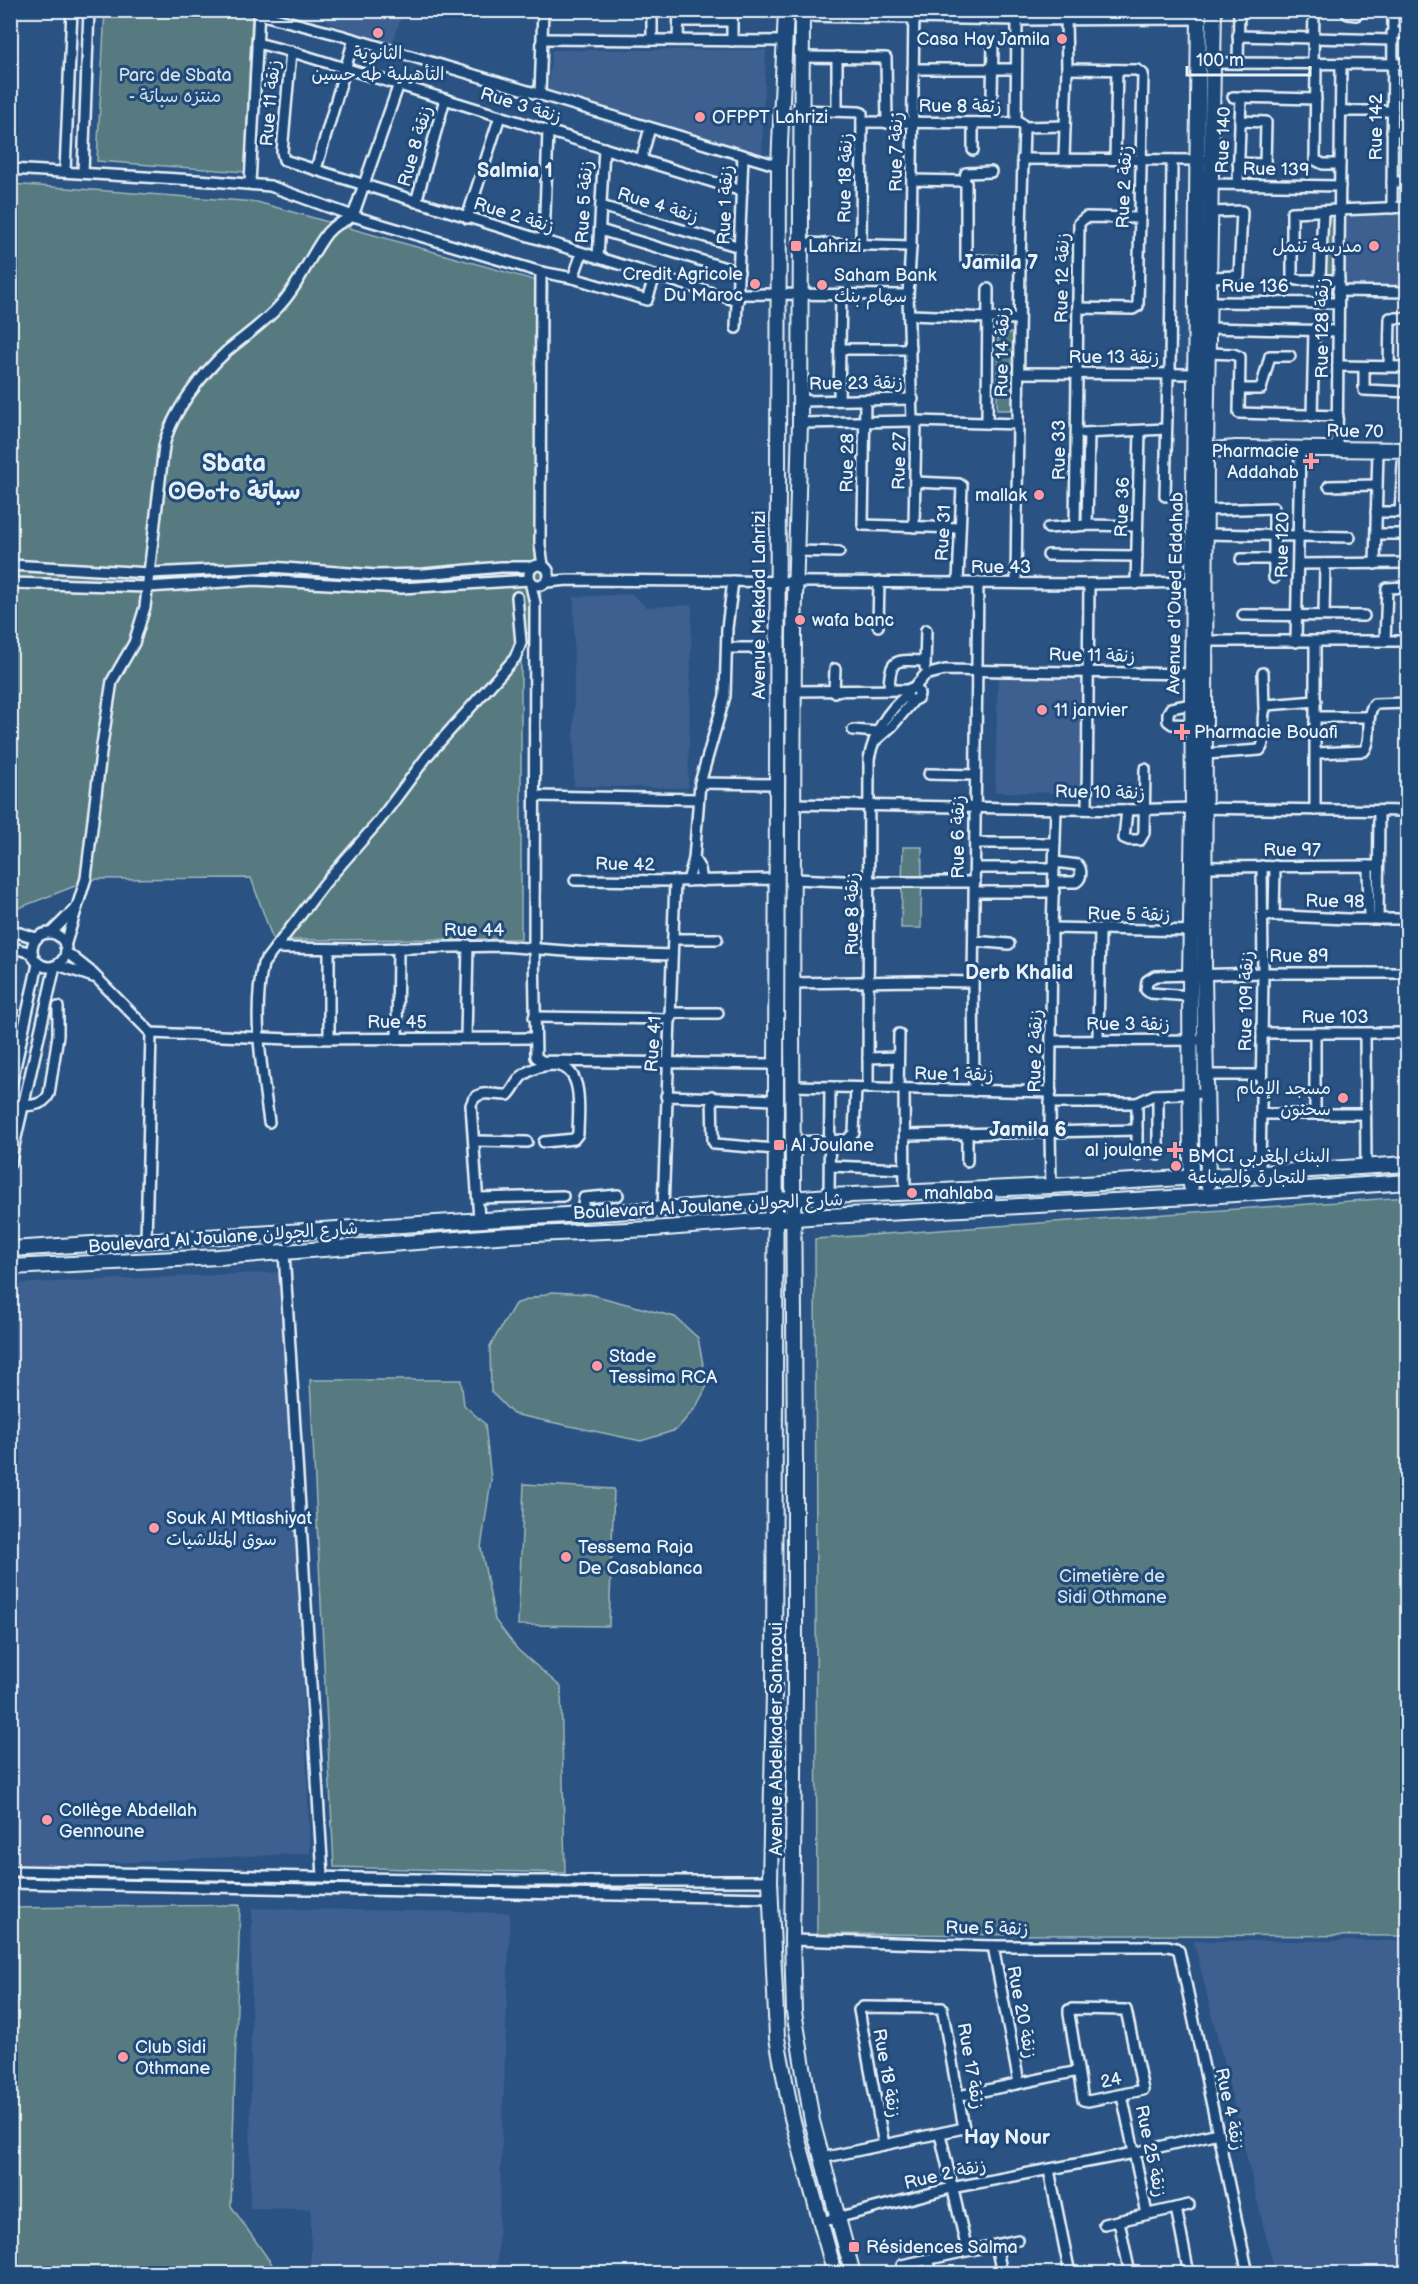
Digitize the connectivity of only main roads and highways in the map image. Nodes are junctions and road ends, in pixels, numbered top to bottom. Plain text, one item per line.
1 (786, 10) edge
2 (1214, 10) edge
3 (802, 13) edge
4 (1199, 15) edge
5 (1205, 63) junction
6 (1205, 160) junction
7 (1202, 374) junction
8 (1406, 450) edge
9 (1201, 451) junction
10 (1200, 582) junction
11 (1199, 808) junction
12 (1197, 931) junction
13 (1197, 976) junction
14 (1197, 1040) junction
15 (1407, 1164) edge
16 (1190, 1176) junction
17 (1206, 1176) junction
18 (1407, 1182) edge
19 (1209, 1195) junction
20 (1191, 1197) junction
21 (792, 1198) junction
22 (774, 1199) junction
23 (794, 1218) junction
24 (775, 1220) junction
25 (10, 1250) edge
26 (10, 1267) edge
27 (774, 1693) junction
28 (795, 1693) junction
29 (772, 1775) junction
30 (794, 1775) junction
31 (835, 2274) edge
32 (853, 2274) edge

1 - 22 main road, Avenue Mekdad Lahrizi
2 - 5 main road, Avenue d'Oued Eddahab
3 - 21 main road, Avenue Mekdad Lahrizi
4 - 5 main road, Avenue d'Oued Eddahab
5 - 6 main road, Avenue d'Oued Eddahab
6 - 7 main road, Avenue d'Oued Eddahab
6 - 7 main road, Avenue d'Oued Eddahab
7 - 9 main road, Avenue d'Oued Eddahab
8 - 9 main road, Rue 70
9 - 10 main road, Avenue d'Oued Eddahab
9 - 10 main road, Avenue d'Oued Eddahab
10 - 11 main road, Avenue d'Oued Eddahab
10 - 11 main road, Avenue d'Oued Eddahab
11 - 12 main road, Avenue d'Oued Eddahab
11 - 12 main road, Avenue d'Oued Eddahab
12 - 13 main road, Avenue d'Oued Eddahab
13 - 14 main road, Avenue d'Oued Eddahab
13 - 14 main road, Avenue d'Oued Eddahab
14 - 16 main road, Avenue d'Oued Eddahab
14 - 17 main road, Avenue d'Oued Eddahab
15 - 17 main road, Boulevard Al Joulane شارع الجولان
16 - 17 main road, Boulevard Al Joulane شارع الجولان
16 - 20 main road, Avenue d'Oued Eddahab
16 - 21 main road, Boulevard Al Joulane شارع الجولان
17 - 19 main road, Avenue d'Oued Eddahab
18 - 19 main road, Boulevard Al Joulane شارع الجولان
19 - 20 main road, Boulevard Al Joulane شارع الجولان
20 - 23 main road, Boulevard Al Joulane شارع الجولان
21 - 22 main road, Boulevard Al Joulane شارع الجولان
21 - 23 main road, Avenue Abdelkader Sahraoui
22 - 24 main road, Avenue Abdelkader Sahraoui
22 - 25 main road, Boulevard Al Joulane شارع الجولان
23 - 24 main road, Boulevard Al Joulane شارع الجولان
23 - 28 main road, Avenue Abdelkader Sahraoui
24 - 26 main road, Boulevard Al Joulane شارع الجولان
24 - 27 main road, Avenue Abdelkader Sahraoui
27 - 28 main road
27 - 29 main road, Avenue Abdelkader Sahraoui
28 - 30 main road, Avenue Abdelkader Sahraoui
29 - 30 main road
29 - 31 main road, Avenue Abdelkader Sahraoui
30 - 32 main road, Avenue Abdelkader Sahraoui

